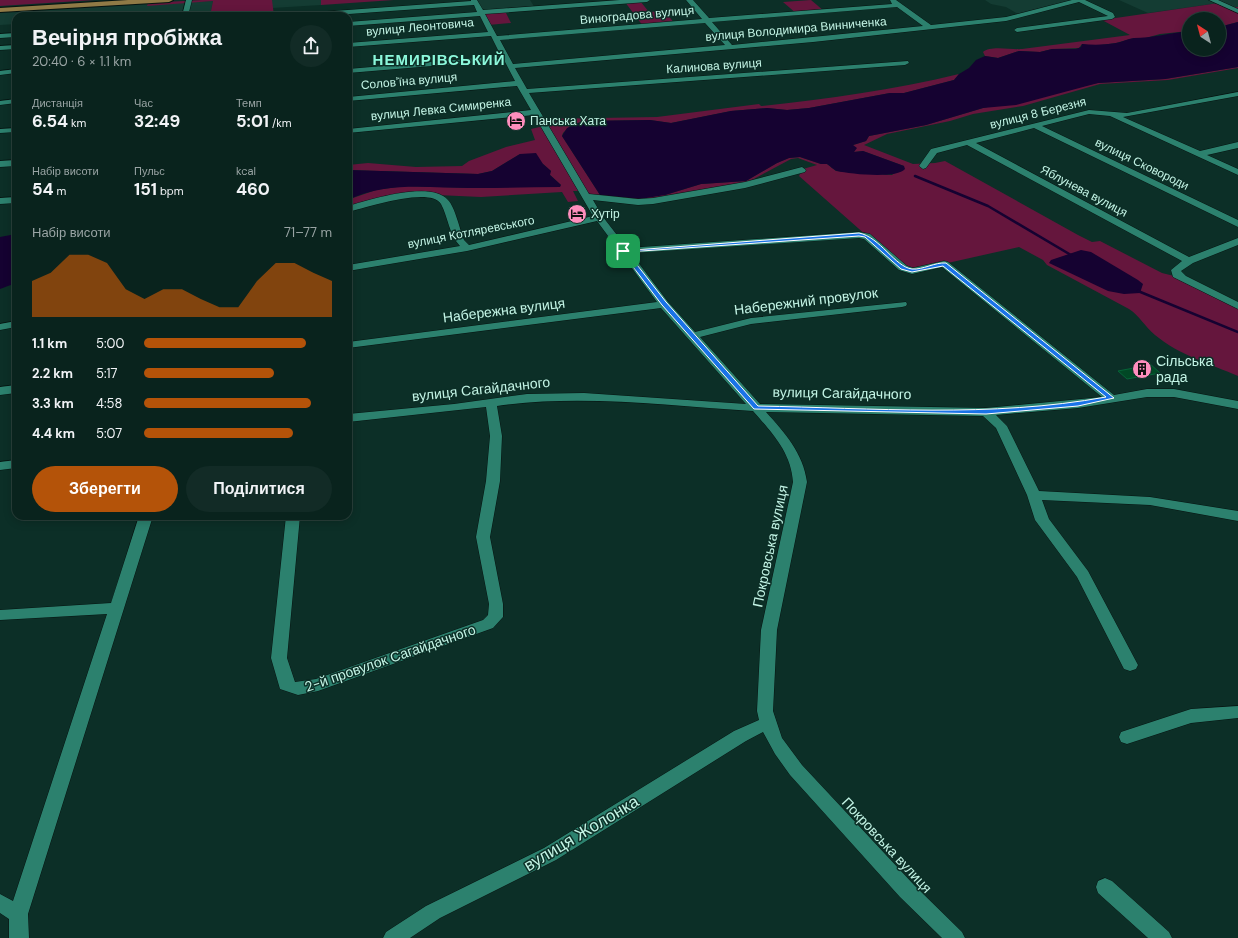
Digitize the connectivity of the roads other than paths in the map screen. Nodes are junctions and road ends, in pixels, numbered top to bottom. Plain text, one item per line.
1 (122, 0) edge
2 (169, 0) edge
3 (189, 0) edge
4 (647, 0) edge
5 (689, 0) edge
6 (892, 0) edge
7 (1080, 0) edge
8 (1212, 0) edge
9 (899, 5) junction
10 (478, 7) edge
11 (0, 8) edge
12 (1238, 11) edge
13 (187, 12) edge
14 (352, 13) edge
15 (707, 21) junction
16 (352, 23) edge
17 (929, 27) junction
18 (1018, 30) dead end
19 (12, 35) edge
20 (0, 36) edge
21 (494, 36) junction
22 (352, 45) edge
23 (12, 47) edge
24 (730, 47) junction
25 (0, 48) edge
26 (508, 62) junction
27 (905, 63) dead end
28 (352, 71) edge
29 (12, 72) edge
30 (0, 73) edge
31 (523, 87) junction
32 (1238, 94) edge
33 (352, 99) edge
34 (12, 102) edge
35 (0, 103) edge
36 (536, 112) junction
37 (1109, 113) junction
38 (1035, 126) junction
39 (12, 130) edge
40 (0, 131) edge
41 (352, 131) edge
42 (969, 142) junction
43 (1238, 145) edge
44 (1200, 154) junction
45 (12, 163) edge
46 (0, 164) edge
47 (923, 166) dead end
48 (802, 170) dead end
49 (1238, 172) edge
50 (585, 196) junction
51 (12, 200) edge
52 (0, 201) edge
53 (352, 209) edge
54 (599, 218) junction
55 (1238, 224) edge
56 (1238, 241) edge
57 (467, 248) junction
58 (623, 251) junction
59 (1189, 262) junction
60 (352, 267) edge
61 (664, 304) junction
62 (902, 304) dead end
63 (1238, 306) edge
64 (12, 325) edge
65 (0, 327) edge
66 (692, 336) junction
67 (352, 344) edge
68 (12, 390) edge
69 (0, 391) edge
70 (1111, 398) junction
71 (491, 403) junction
72 (1238, 405) edge
73 (756, 408) junction
74 (986, 412) junction
75 (352, 418) edge
76 (12, 464) edge
77 (0, 466) edge
78 (1034, 495) junction
79 (1238, 516) edge
80 (145, 520) edge
81 (293, 520) edge
82 (116, 608) junction
83 (0, 615) edge
84 (1130, 665) dead end
85 (1238, 712) edge
86 (767, 723) junction
87 (1126, 737) dead end
88 (1105, 887) dead end
89 (0, 903) edge
90 (18, 914) junction
91 (19, 938) edge
92 (393, 938) edge
93 (955, 938) edge
94 (1162, 938) edge

1 - 11 main road
2 - 11 main road
3 - 13 street
4 - 10 street
5 - 15 street
6 - 9 street
7 - 17 street, вулиця Володимира Винниченка
7 - 18 street
8 - 12 street
9 - 15 street, Виноградова вулиця
9 - 17 street
10 - 14 street
10 - 16 street
10 - 21 street, Покровська вулиця
15 - 21 street, Виноградова вулиця
15 - 24 street
17 - 24 street, вулиця Володимира Винниченка
19 - 20 street
21 - 22 street, вулиця Леонтовича
21 - 26 street, Покровська вулиця
23 - 25 street
24 - 26 street, вулиця Володимира Винниченка
26 - 28 street, вулиця Володимира Винниченка
26 - 31 street, Покровська вулиця
27 - 31 street, Калинова вулиця
29 - 30 street
31 - 33 street, Соловʼїна вулиця
31 - 36 street, Покровська вулиця
32 - 37 street, вулиця 8 Березня
34 - 35 street
36 - 41 street, вулиця Левка Симиренка
36 - 50 street, Покровська вулиця
37 - 38 street, вулиця 8 Березня
37 - 44 street
38 - 42 street, вулиця 8 Березня
38 - 55 street, вулиця Сковороди
39 - 40 street
42 - 47 street, вулиця 8 Березня
42 - 59 street, Яблунева вулиця
43 - 44 street
44 - 49 street
45 - 46 street
48 - 50 street
50 - 54 street, Покровська вулиця
51 - 52 street
53 - 57 street
54 - 57 street, вулиця Котляревського
54 - 58 street, Покровська вулиця
56 - 59 street
57 - 60 street, вулиця Котляревського
58 - 61 street, Покровська вулиця
58 - 70 street
59 - 63 street
61 - 66 street, Покровська вулиця
61 - 67 street, Набережна вулиця
62 - 66 street, Набережний провулок
64 - 65 street
66 - 73 street, Покровська вулиця
68 - 69 street
70 - 72 street, вулиця Сагайдачного
70 - 74 street, вулиця Сагайдачного
71 - 73 street, вулиця Сагайдачного
71 - 75 street, вулиця Сагайдачного
71 - 81 street, 2-й провулок Сагайдачного
73 - 74 street, вулиця Сагайдачного
73 - 86 street, Покровська вулиця
74 - 78 street
76 - 77 street
78 - 79 street
78 - 84 street
80 - 82 street
82 - 83 street
82 - 90 street
85 - 87 street
86 - 92 street, вулиця Жолонка
86 - 93 street, Покровська вулиця
88 - 94 street
89 - 90 street
90 - 91 street

